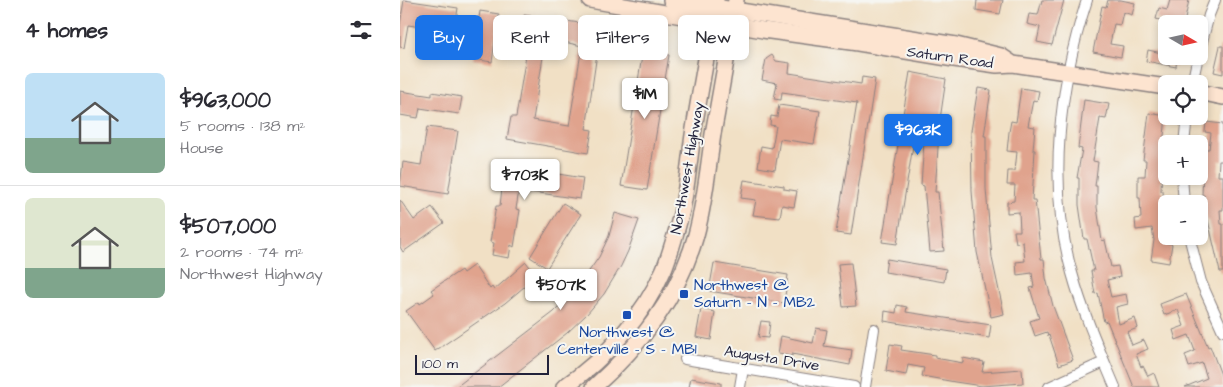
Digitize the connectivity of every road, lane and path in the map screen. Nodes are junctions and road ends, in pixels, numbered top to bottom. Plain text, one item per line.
1 (590, 0) edge
2 (671, 0) edge
3 (1087, 0) edge
4 (1214, 0) edge
5 (617, 2) edge
6 (714, 10) edge
7 (734, 12) edge
8 (1208, 19) edge
9 (1068, 73) junction
10 (1158, 86) edge
11 (1208, 94) edge
12 (1223, 96) edge
13 (681, 213) junction
14 (700, 217) junction
15 (1191, 245) edge
16 (874, 329) dead end
17 (1223, 331) edge
18 (685, 359) dead end
19 (1104, 362) junction
20 (743, 369) junction
21 (564, 387) edge
22 (594, 387) edge
23 (740, 387) edge
24 (854, 387) edge
25 (865, 387) edge
26 (1049, 387) edge
27 (1115, 387) edge

1 - 5 main road, Saturn Road
2 - 6 main road, Saturn Road
3 - 9 street
4 - 8 street
5 - 6 main road, Saturn Road
6 - 7 main road, Saturn Road
6 - 13 main road, Northwest Highway
7 - 9 main road, Saturn Road
7 - 14 main road, Northwest Highway
9 - 10 main road, Saturn Road
9 - 19 street
11 - 12 main road
13 - 14 main road
13 - 21 main road, Northwest Highway
14 - 22 main road, Northwest Highway
15 - 17 street
16 - 25 street
18 - 20 street, Augusta Drive
19 - 26 street
19 - 27 street
20 - 23 street
20 - 24 street, Augusta Drive

